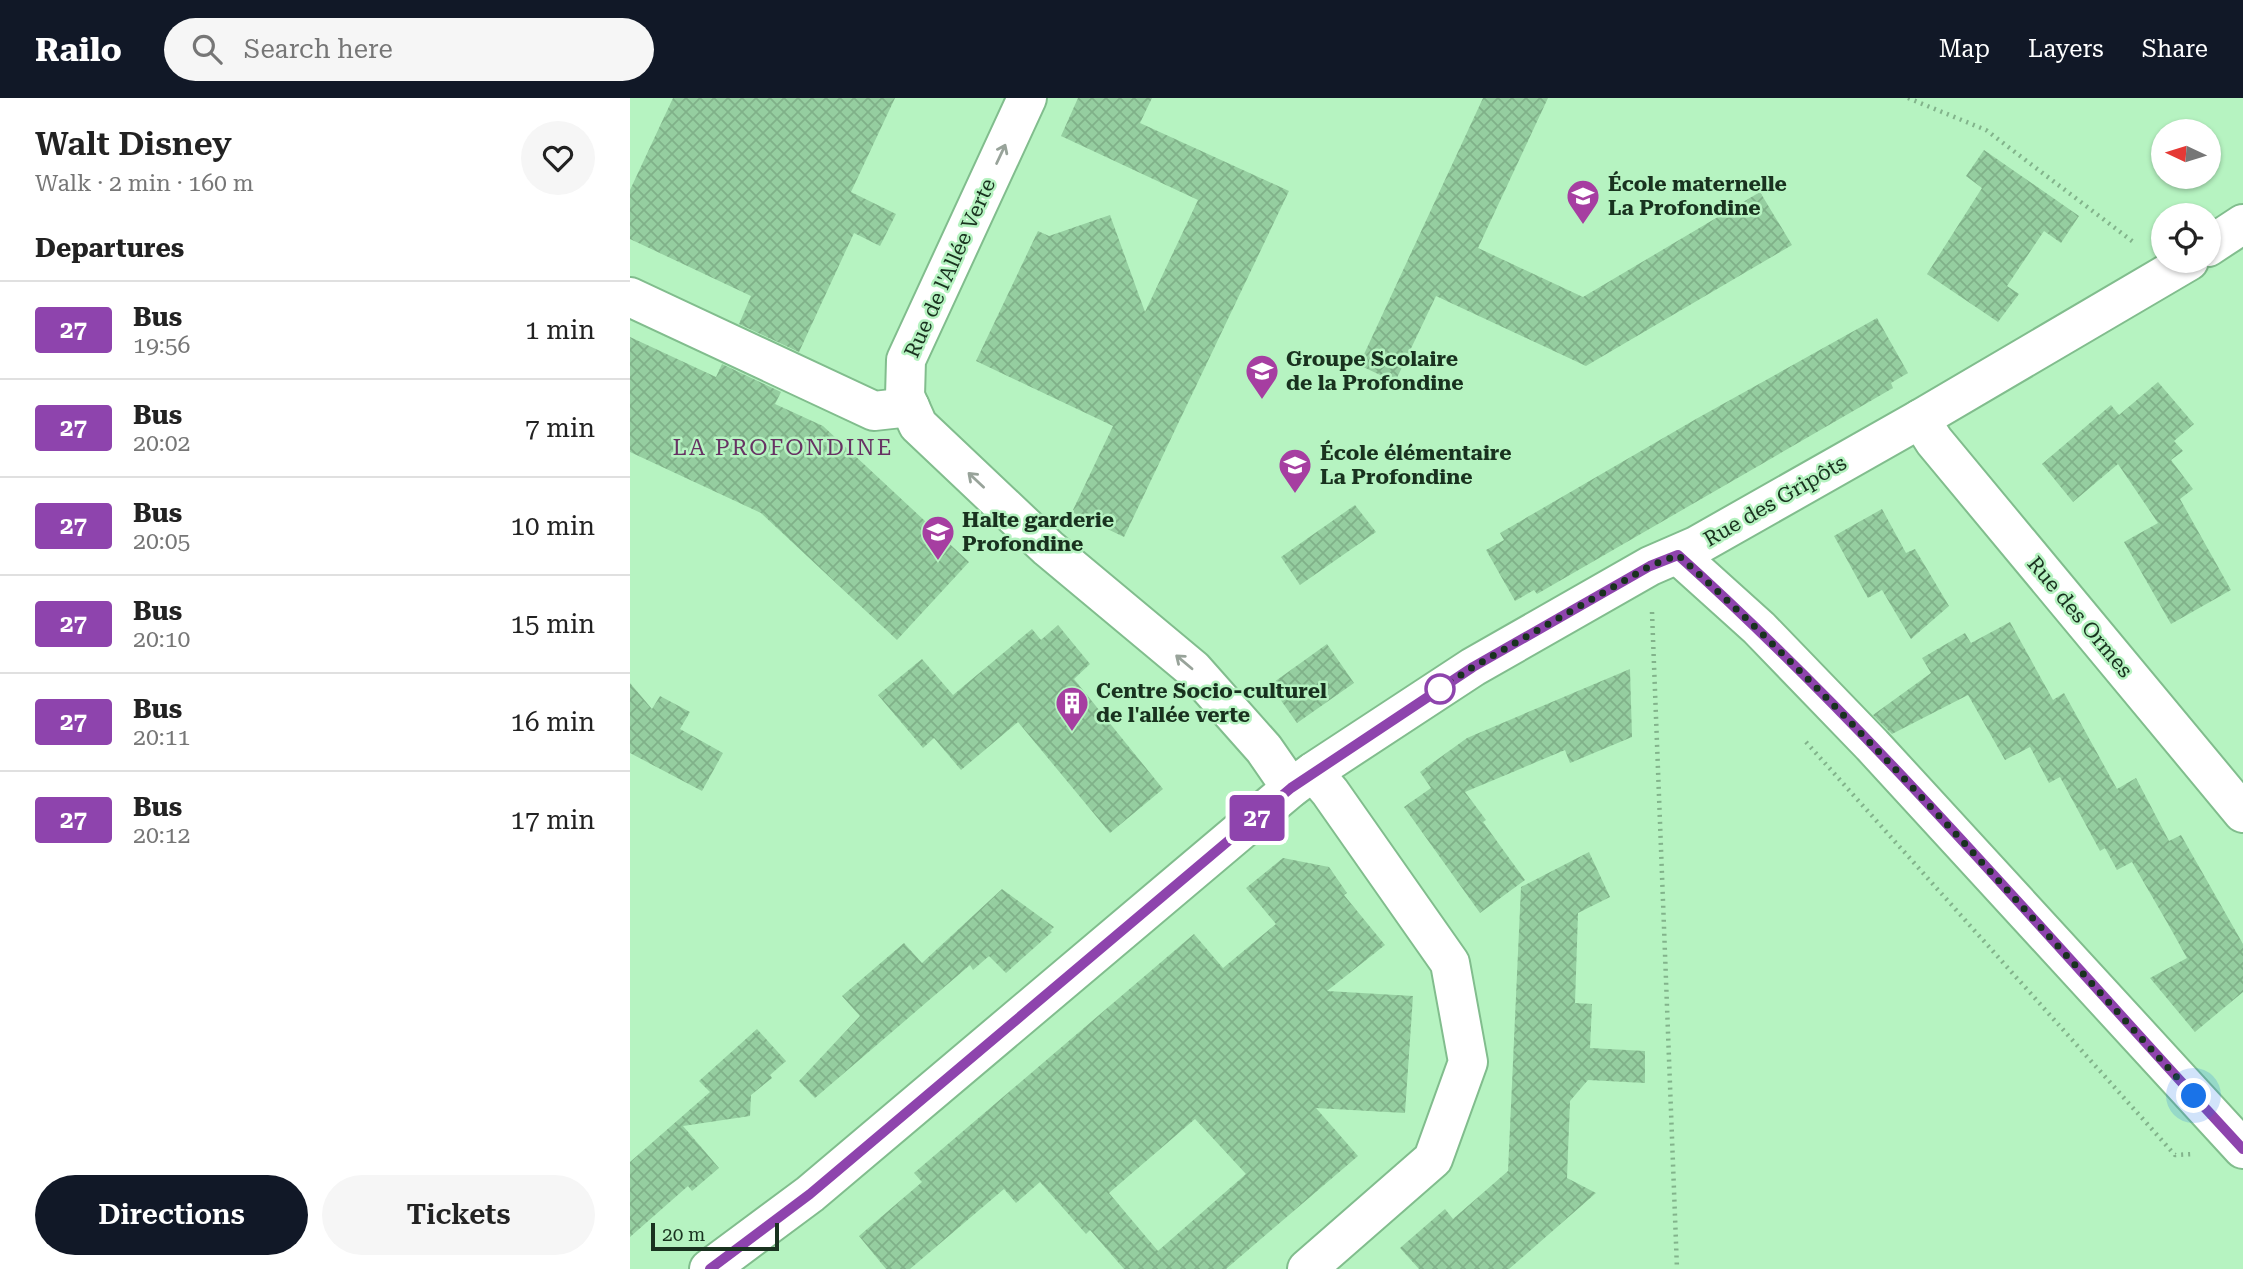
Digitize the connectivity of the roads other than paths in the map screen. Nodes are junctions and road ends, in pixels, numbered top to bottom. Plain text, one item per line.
1 (1027, 98) edge
2 (2243, 224) edge
3 (2221, 238) edge
4 (2169, 273) edge
5 (630, 297) edge
6 (910, 407) junction
7 (1920, 418) junction
8 (1664, 561) junction
9 (1302, 780) junction
10 (2243, 813) edge
11 (2243, 1149) edge
12 (709, 1269) edge
13 (1307, 1269) edge

6 -> 1 street, Rue de l'Allée Verte
2 - 3 street
4 - 7 street, Rue des Gripôts
5 - 6 street
9 -> 6 street, Rue de l'Allée Verte
7 - 8 street, Rue des Gripôts
7 - 10 street, Rue des Ormes
8 - 9 street, Rue des Gripôts
8 - 11 street
9 - 12 street, Rue des Gripôts
9 - 13 street, Rue de l'Allée Verte

